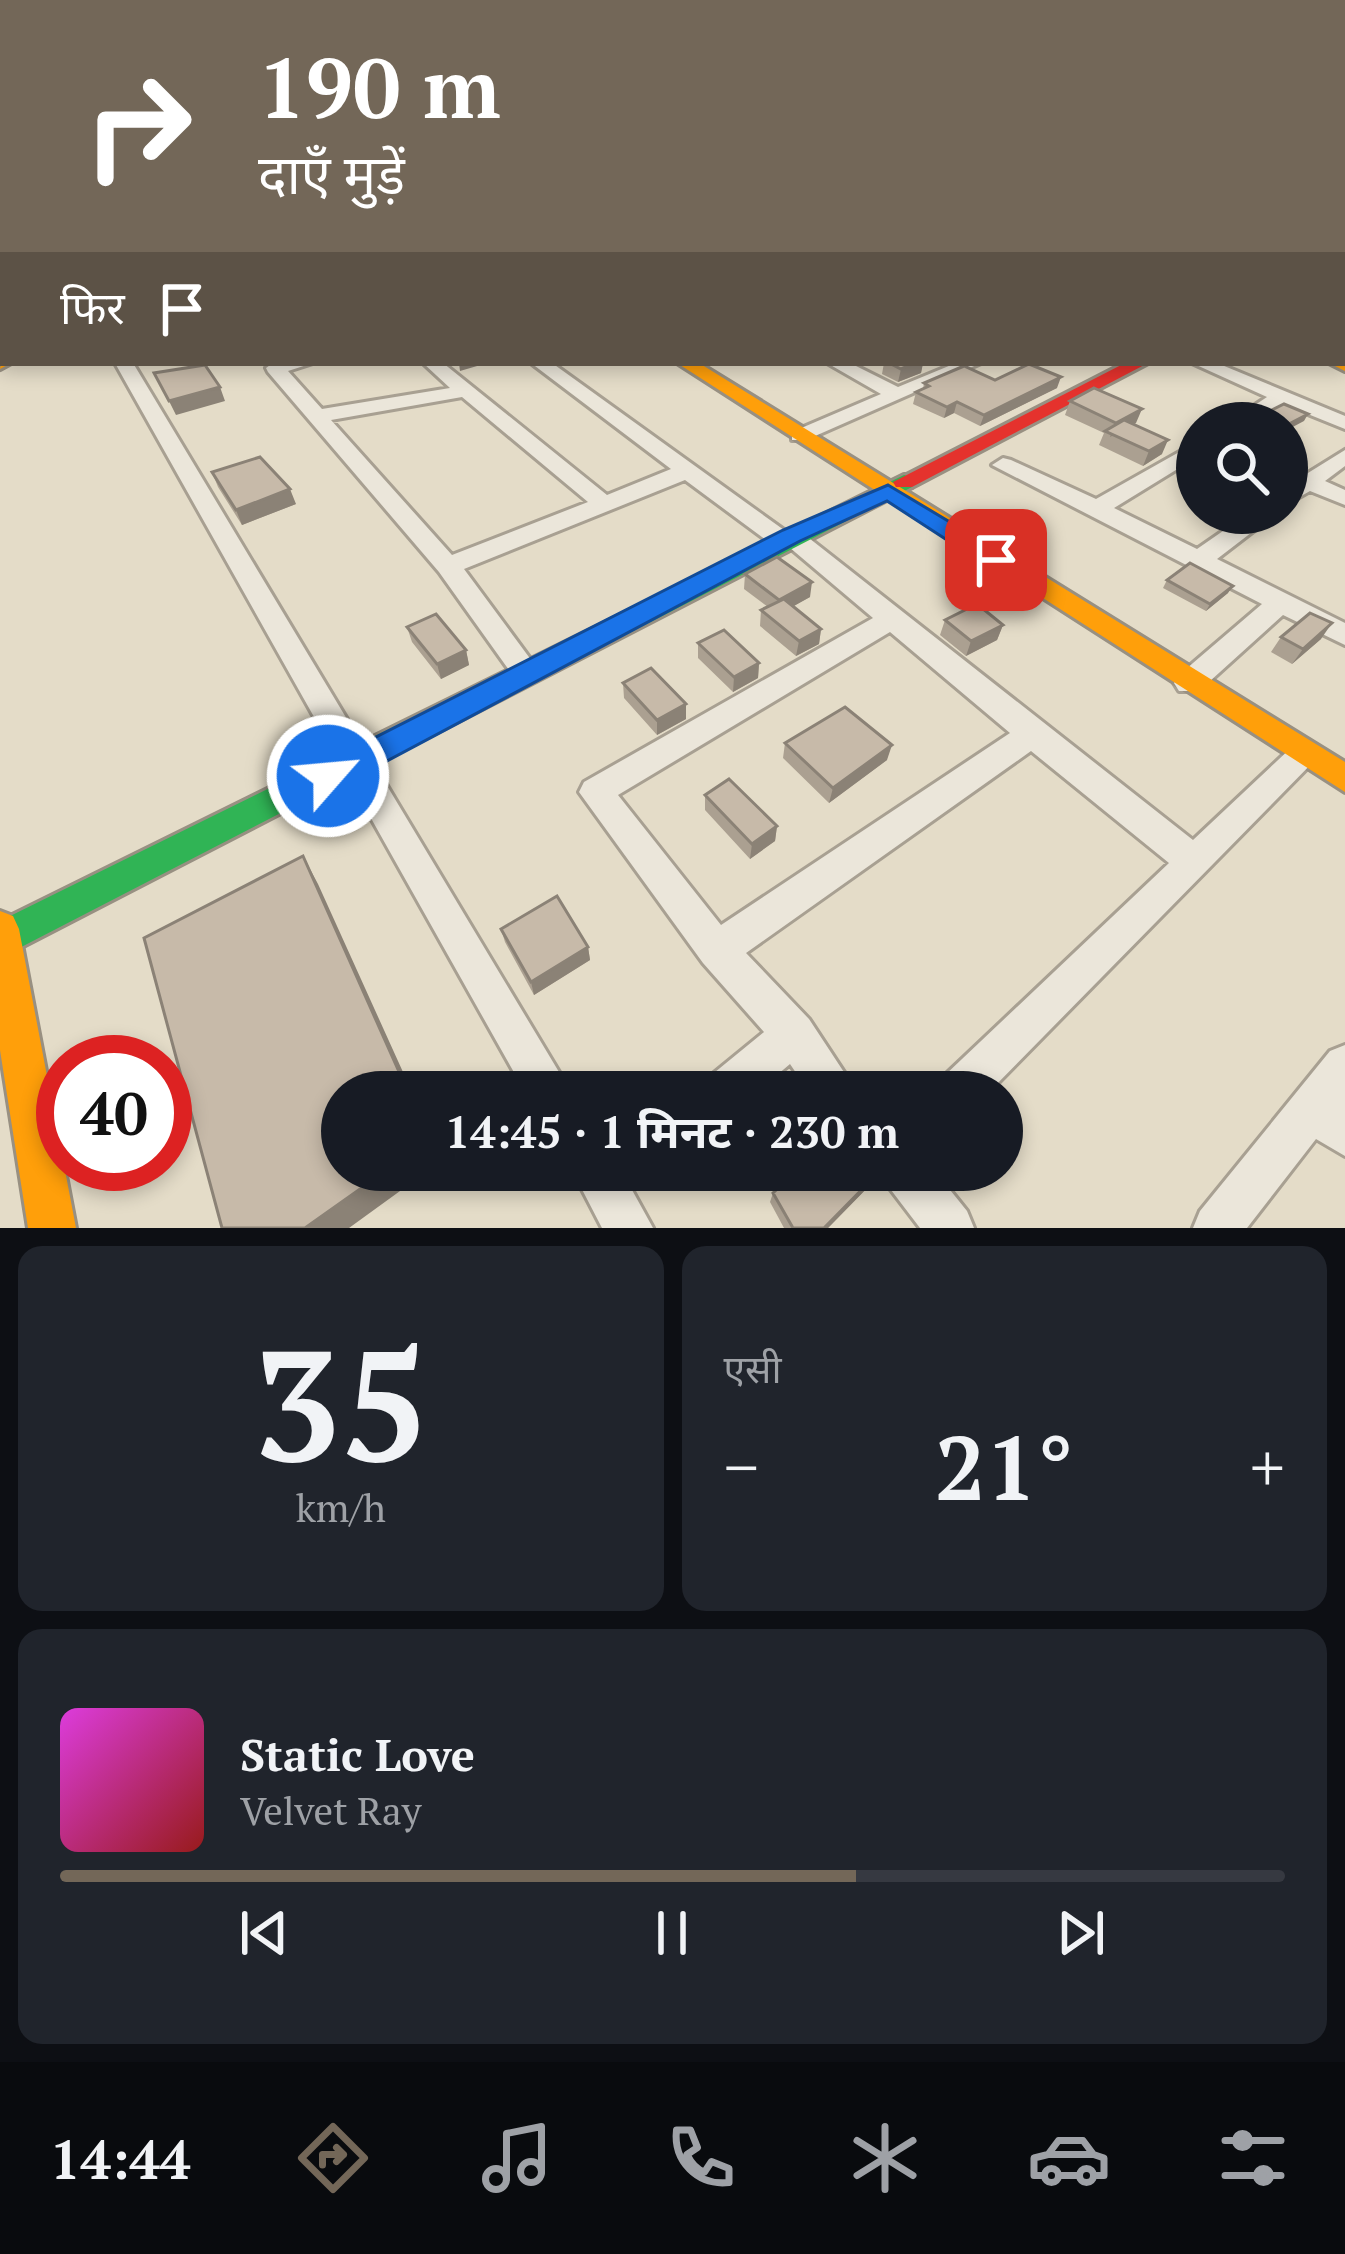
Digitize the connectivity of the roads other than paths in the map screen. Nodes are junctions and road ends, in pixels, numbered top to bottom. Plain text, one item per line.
1 (126, 366) edge
2 (287, 366) edge
3 (435, 366) edge
4 (544, 366) edge
5 (691, 366) edge
6 (842, 366) edge
7 (958, 366) edge
8 (1132, 366) edge
9 (1209, 366) edge
10 (464, 391) junction
11 (896, 394) junction
12 (1280, 398) junction
13 (1273, 402) edge
14 (318, 416) junction
15 (1345, 423) edge
16 (799, 436) junction
17 (1345, 456) edge
18 (1176, 460) edge
19 (1003, 465) dead end
20 (689, 470) junction
21 (1309, 482) joint
22 (888, 492) junction
23 (1345, 498) edge
24 (604, 504) junction
25 (1096, 508) junction
26 (1235, 534) edge
27 (787, 538) junction
28 (1196, 562) junction
29 (448, 566) junction
30 (1280, 603) junction
31 (892, 619) junction
32 (1345, 635) edge
33 (526, 672) junction
34 (1189, 683) junction
35 (1032, 734) junction
36 (1305, 754) junction
37 (354, 764) junction
38 (1345, 779) edge
39 (1195, 862) junction
40 (1, 934) edge
41 (717, 950) junction
42 (794, 1034) junction
43 (1345, 1066) edge
44 (537, 1071) edge
45 (749, 1071) edge
46 (820, 1071) edge
47 (980, 1071) edge
48 (1329, 1121) edge
49 (921, 1191) edge
50 (52, 1228) edge
51 (950, 1228) edge
52 (1217, 1228) edge

1 - 37 street
2 - 14 street
3 - 10 street
4 - 20 street
5 - 16 street
6 - 11 street
7 - 11 street
8 - 22 street
9 - 12 street
10 - 14 street
10 - 24 street
11 - 16 street
12 - 13 street
12 - 15 street
14 - 29 street
16 - 22 street
17 - 21 street
18 - 25 street
19 - 25 street
20 - 24 street
20 - 27 street
21 - 23 street
22 - 27 street
22 - 34 street
24 - 29 street
25 - 28 street
26 - 28 street
27 - 31 street
27 - 33 street
28 - 30 street
29 - 33 street
30 - 32 street
30 - 34 street
31 - 35 street
31 - 41 street
33 - 37 street
34 - 36 street
35 - 39 street
35 - 41 street
36 - 38 street
36 - 39 street
37 - 40 street
37 - 44 street
39 - 47 street
40 - 50 street
41 - 42 street
42 - 45 street
42 - 46 street
43 - 48 street
48 - 52 street
49 - 51 street

